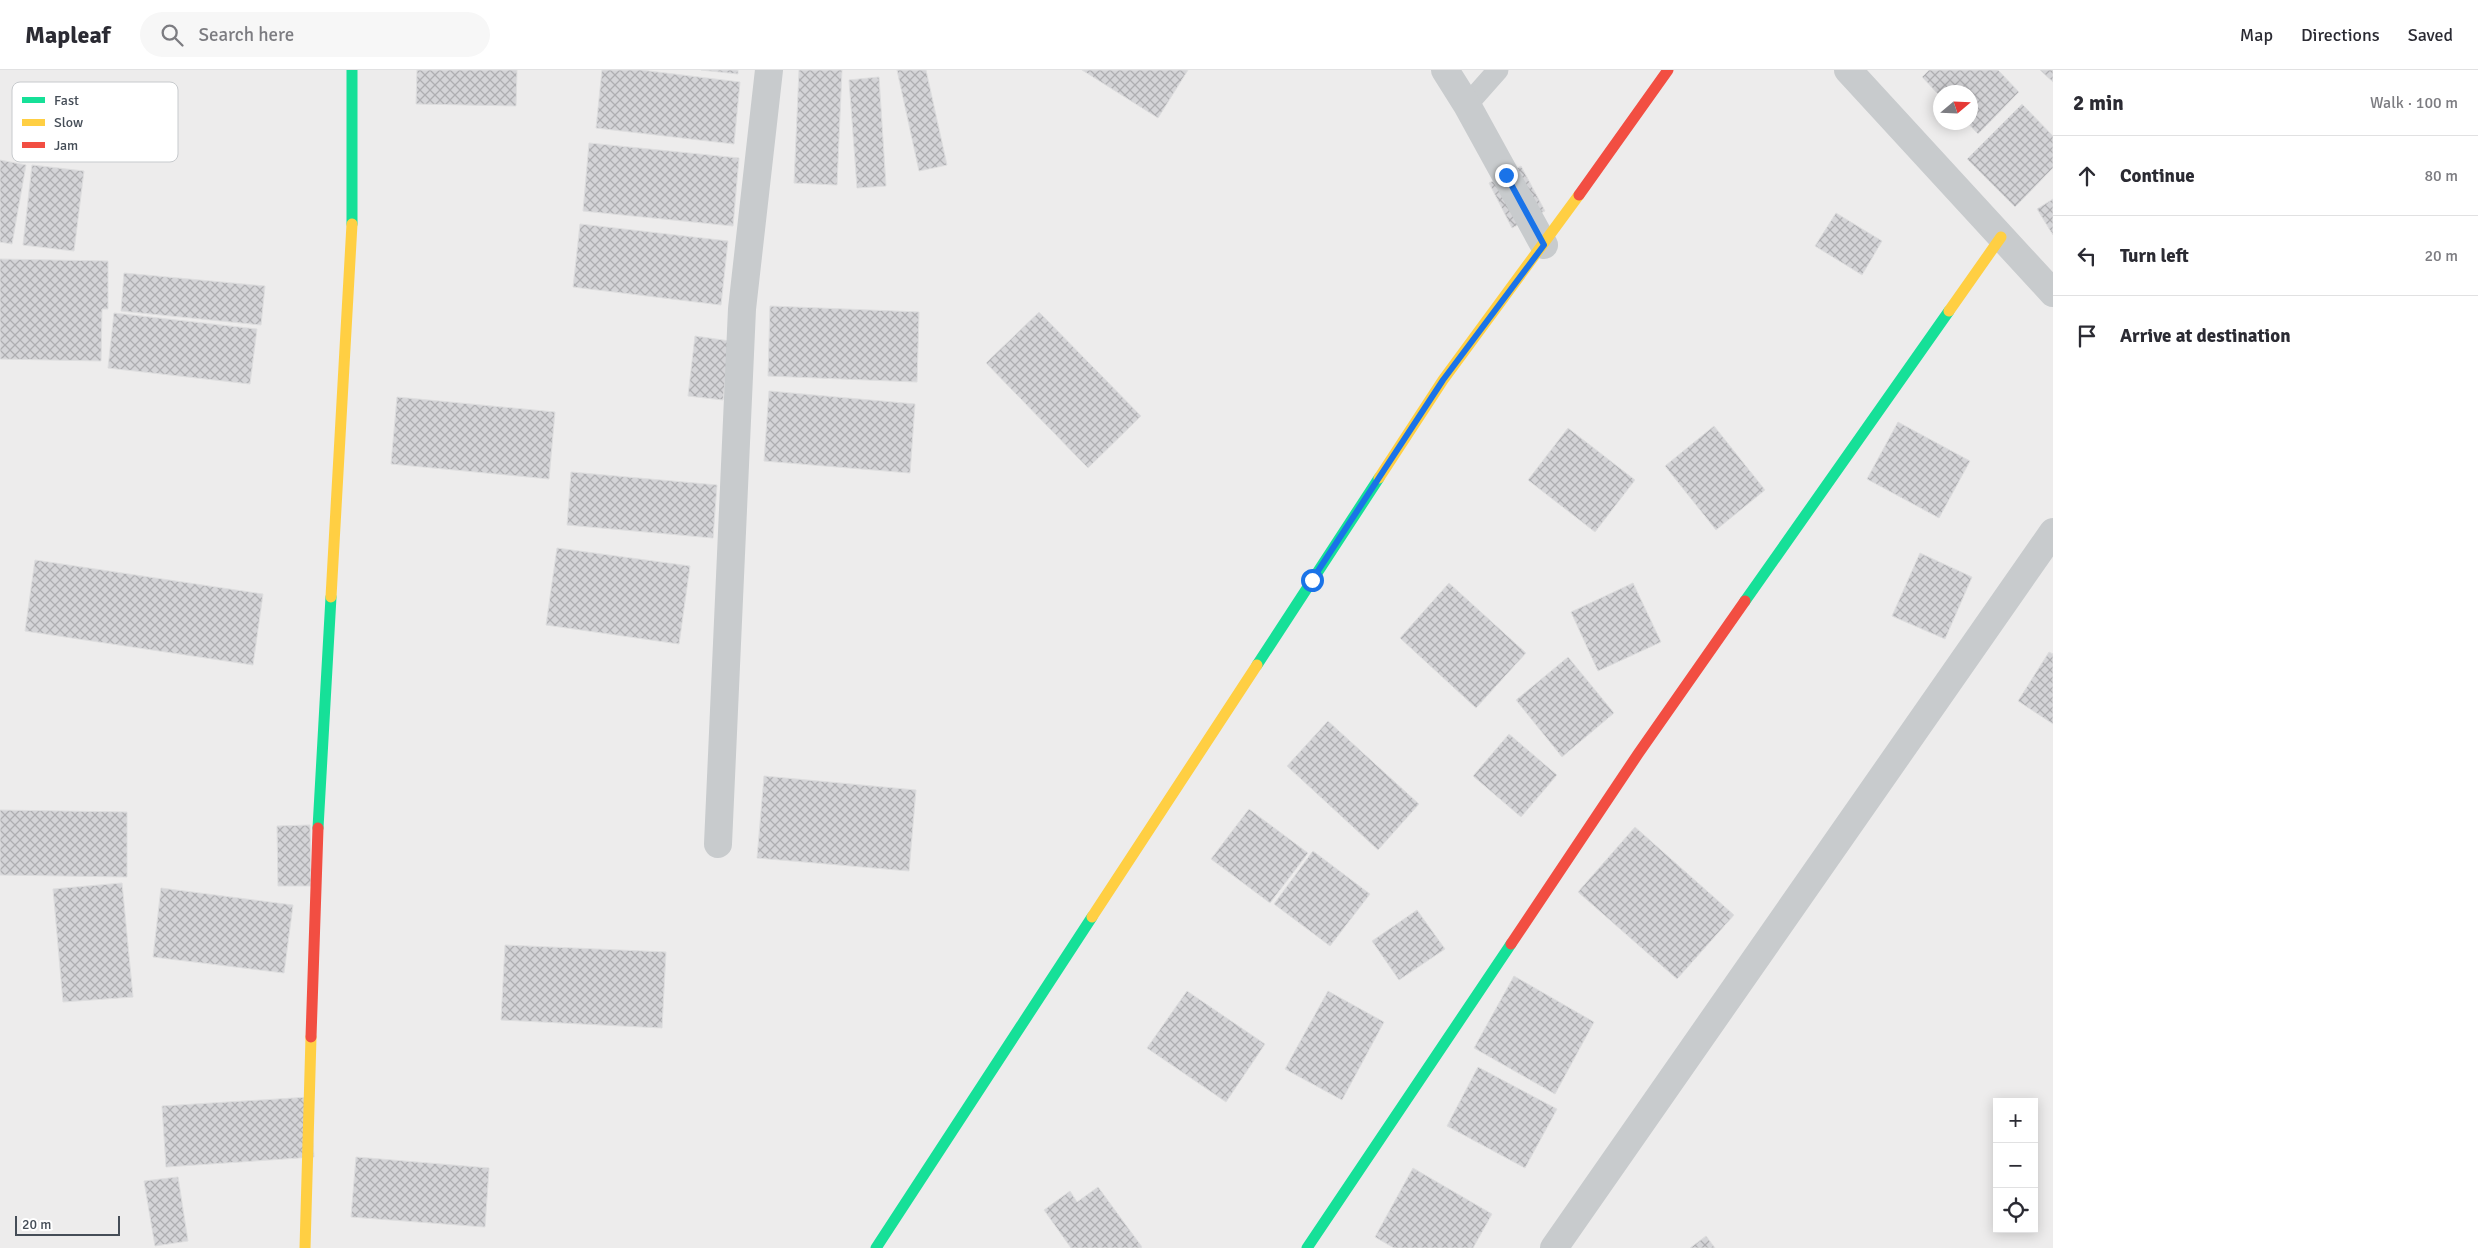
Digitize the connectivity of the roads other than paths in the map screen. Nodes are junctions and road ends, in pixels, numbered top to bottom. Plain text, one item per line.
1 (352, 70) edge
2 (770, 70) edge
3 (1445, 70) edge
4 (1498, 70) edge
5 (1668, 70) edge
6 (1848, 70) edge
7 (1467, 105) junction
8 (2001, 237) junction
9 (1544, 245) junction
10 (2053, 293) edge
11 (2053, 532) edge
12 (718, 844) dead end
13 (305, 1248) edge
14 (876, 1248) edge
15 (1307, 1248) edge
16 (1554, 1248) edge

1 - 13 street
2 - 12 street
3 - 7 street
4 - 7 lane
5 - 9 street
6 - 8 street
7 - 9 street
8 - 10 street
8 - 15 street
9 - 14 street
11 - 16 street

